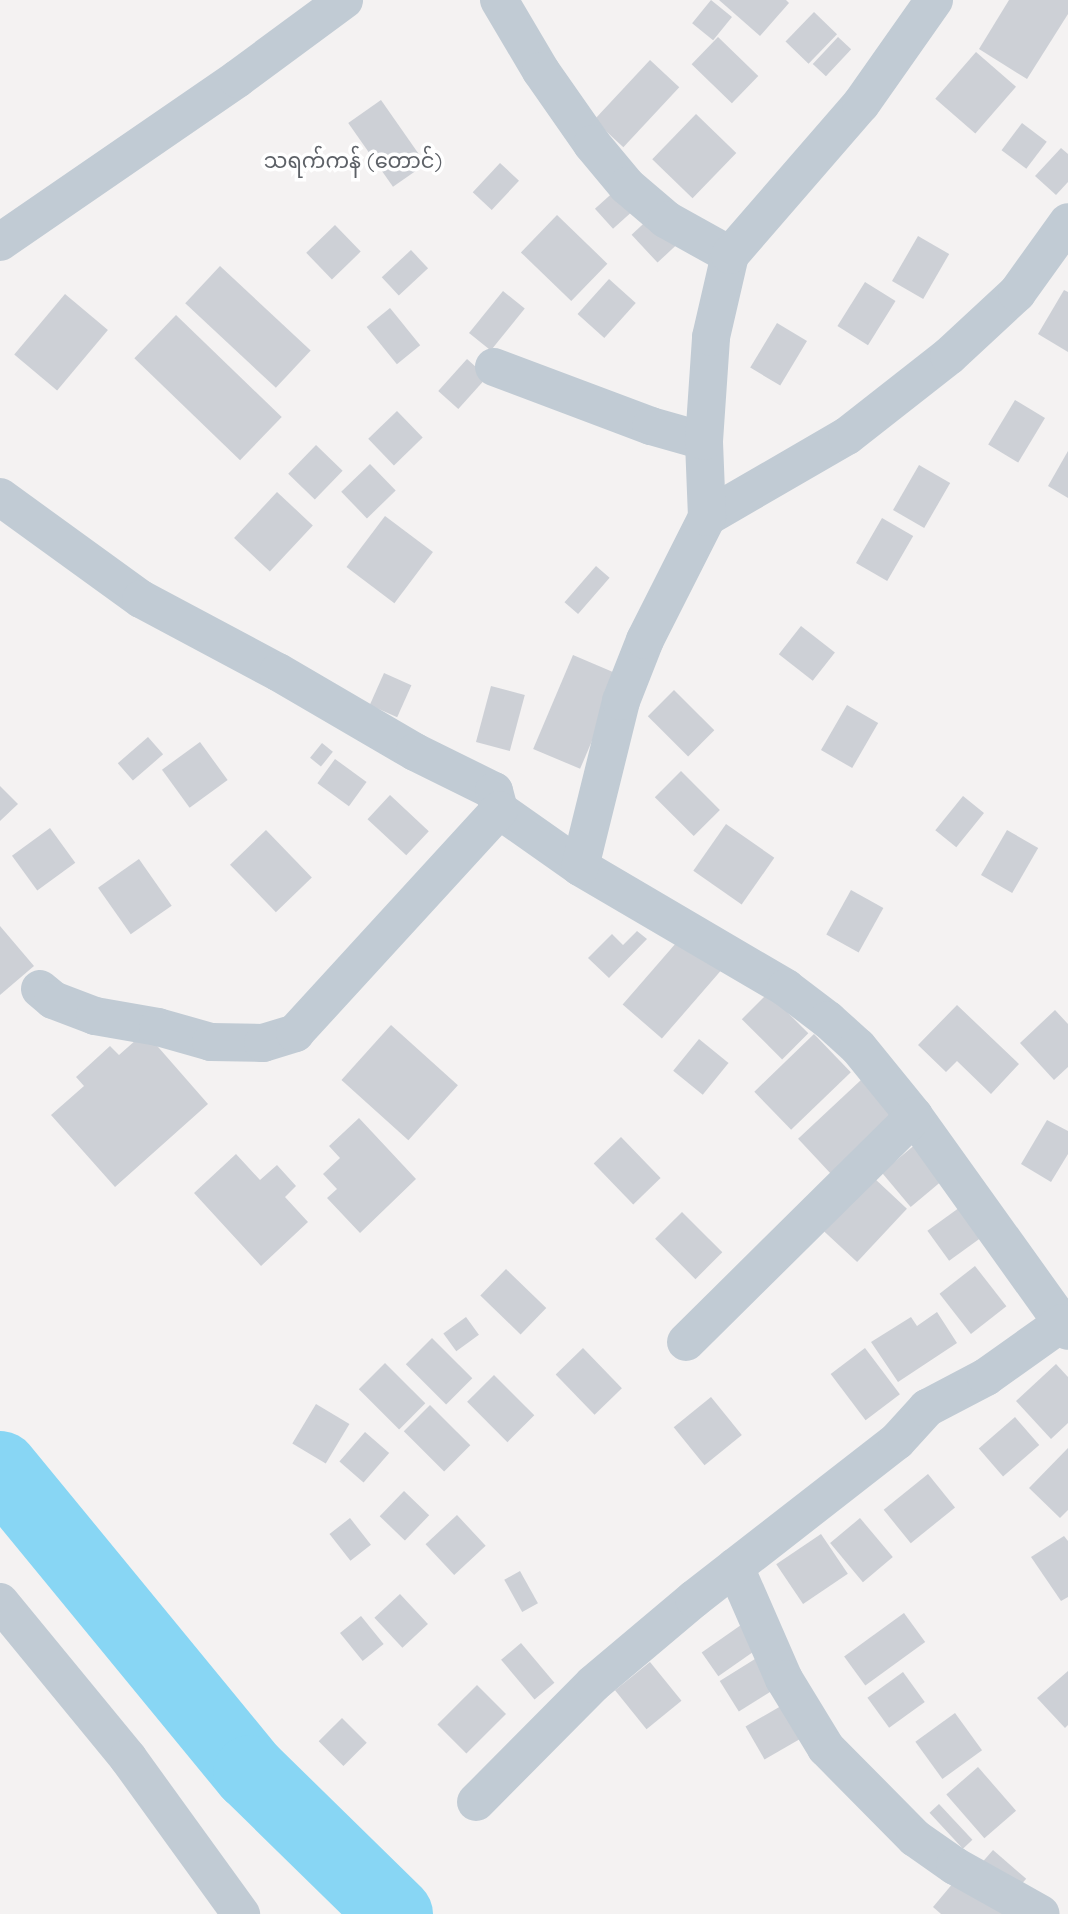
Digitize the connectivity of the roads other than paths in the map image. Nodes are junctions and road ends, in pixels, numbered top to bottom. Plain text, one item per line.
1 (344, 0) edge
2 (499, 0) edge
3 (934, 0) edge
4 (1068, 222) edge
5 (0, 242) edge
6 (730, 255) junction
7 (494, 367) dead end
8 (704, 441) junction
9 (0, 497) edge
10 (707, 517) junction
11 (499, 810) junction
12 (580, 867) junction
13 (40, 989) dead end
14 (914, 1116) junction
15 (1065, 1327) edge
16 (686, 1342) dead end
17 (735, 1567) junction
18 (0, 1602) edge
19 (476, 1802) dead end
20 (1068, 1896) edge
21 (241, 1914) edge
22 (1041, 1914) edge

1 - 5 street
2 - 6 street
3 - 6 street
4 - 10 street
6 - 8 street
7 - 8 street
8 - 10 street
9 - 11 street
10 - 12 street
11 - 12 street
11 - 13 street
12 - 14 street
14 - 15 street
14 - 16 street
15 - 17 street
17 - 19 street
17 - 22 street
18 - 21 street
20 - 22 street

